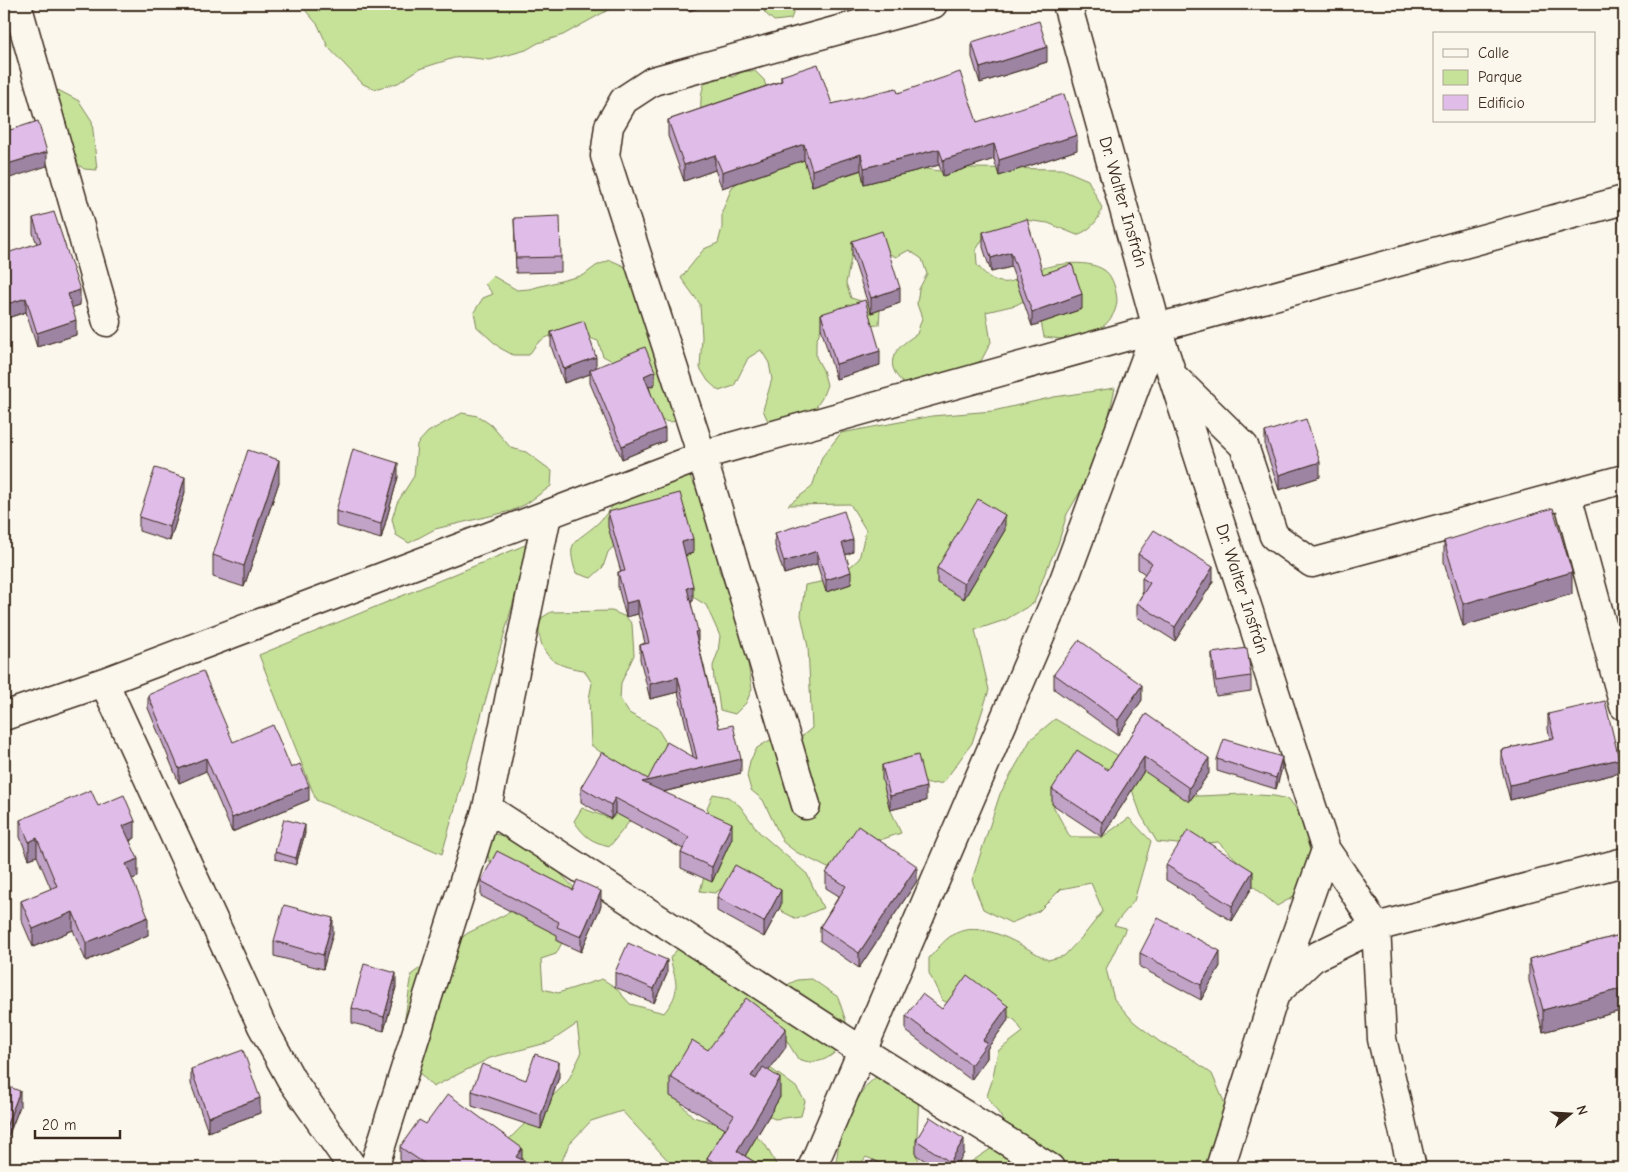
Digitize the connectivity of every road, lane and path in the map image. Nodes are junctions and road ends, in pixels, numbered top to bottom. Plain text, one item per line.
1 (17, 4) edge
2 (933, 4) edge
3 (1068, 4) edge
4 (1624, 200) edge
5 (107, 322) dead end
6 (1158, 328) junction
7 (1173, 376) junction
8 (702, 456) junction
9 (1624, 480) edge
10 (1567, 495) junction
11 (547, 515) junction
12 (104, 682) junction
13 (1624, 706) edge
14 (4, 716) edge
15 (806, 805) dead end
16 (486, 808) junction
17 (1326, 850) junction
18 (1624, 862) edge
19 (1376, 927) junction
20 (1275, 994) junction
21 (862, 1051) junction
22 (353, 1168) edge
23 (374, 1168) edge
24 (812, 1168) edge
25 (1050, 1168) edge
26 (1220, 1168) edge
27 (1412, 1168) edge

1 - 5 street
2 - 8 street
3 - 6 street, Dr. Walter Insfrán
4 - 6 street
6 - 7 street, Dr. Walter Insfrán
6 - 8 street
6 - 21 street
7 - 10 street
7 - 17 street, Dr. Walter Insfrán
8 - 11 street
8 - 15 street
9 - 10 street
10 - 13 street
11 - 12 street
11 - 16 street
12 - 14 street
12 - 22 street
16 - 21 street
16 - 23 street
17 - 19 street, Dr. Walter Insfrán
17 - 20 street
18 - 19 street
19 - 20 street
19 - 27 street, Dr. Walter Insfrán
20 - 26 street
21 - 24 street
21 - 25 street

